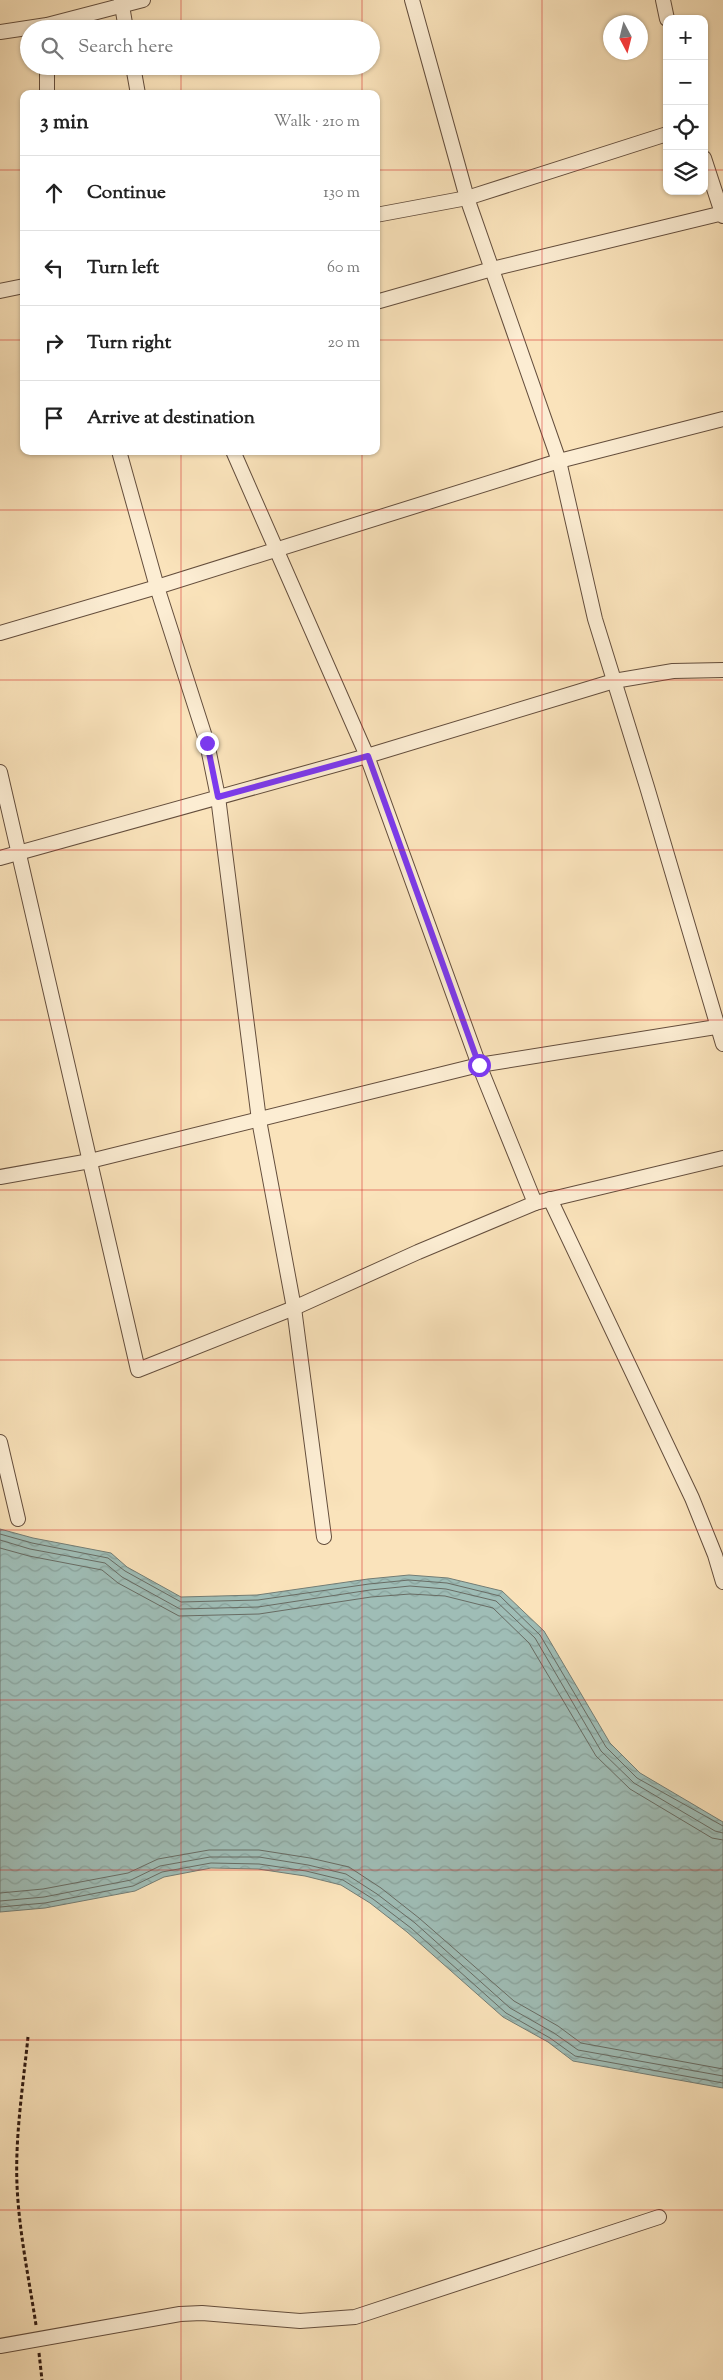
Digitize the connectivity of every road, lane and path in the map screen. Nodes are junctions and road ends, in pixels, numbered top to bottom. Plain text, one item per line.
1 (143, 0) edge
2 (412, 0) edge
3 (663, 0) edge
4 (122, 3) edge
5 (667, 15) edge
6 (69, 20) edge
7 (125, 20) edge
8 (20, 30) edge
9 (0, 32) edge
10 (47, 75) edge
11 (135, 75) edge
12 (47, 90) edge
13 (137, 90) edge
14 (663, 135) edge
15 (708, 170) edge
16 (467, 198) junction
17 (380, 213) edge
18 (723, 214) edge
19 (492, 269) junction
20 (20, 287) edge
21 (0, 292) edge
22 (380, 301) edge
23 (723, 419) edge
24 (120, 455) edge
25 (235, 455) edge
26 (559, 461) junction
27 (274, 549) junction
28 (157, 587) junction
29 (0, 633) edge
30 (723, 670) edge
31 (614, 681) junction
32 (368, 756) junction
33 (0, 772) edge
34 (218, 797) junction
35 (19, 852) junction
36 (0, 858) edge
37 (721, 1026) edge
38 (723, 1044) edge
39 (479, 1065) junction
40 (259, 1120) junction
41 (723, 1158) edge
42 (90, 1160) junction
43 (0, 1177) edge
44 (550, 1200) junction
45 (535, 1203) junction
46 (294, 1308) junction
47 (0, 1442) edge
48 (18, 1519) dead end
49 (324, 1537) dead end
50 (719, 1553) edge
51 (723, 1582) edge
52 (28, 2037) dead end
53 (659, 2217) dead end
54 (38, 2339) junction
55 (0, 2346) edge
56 (42, 2380) edge

1 - 4 street
2 - 16 street
3 - 5 street
4 - 6 street
4 - 7 street
8 - 9 street
10 - 12 street
11 - 13 street
14 - 16 street
15 - 18 street
16 - 17 street
16 - 19 street
18 - 19 street
19 - 22 street
19 - 26 street
20 - 21 street
23 - 26 street
24 - 28 street
25 - 27 street
26 - 27 street
26 - 31 street
27 - 28 street
27 - 32 street
28 - 29 street
28 - 34 street
30 - 31 street
31 - 32 street
31 - 37 street
32 - 34 street
32 - 39 street
33 - 35 street
34 - 35 street
34 - 40 street
35 - 36 street
35 - 42 street
37 - 38 street
37 - 39 street
39 - 40 street
39 - 45 street
40 - 42 street
40 - 46 street
41 - 44 street
42 - 43 street
42 - 46 street
44 - 45 street
44 - 50 street
45 - 46 street
46 - 49 street
47 - 48 street
50 - 51 street
52 - 54 path
53 - 54 street
54 - 55 street
54 - 56 path

